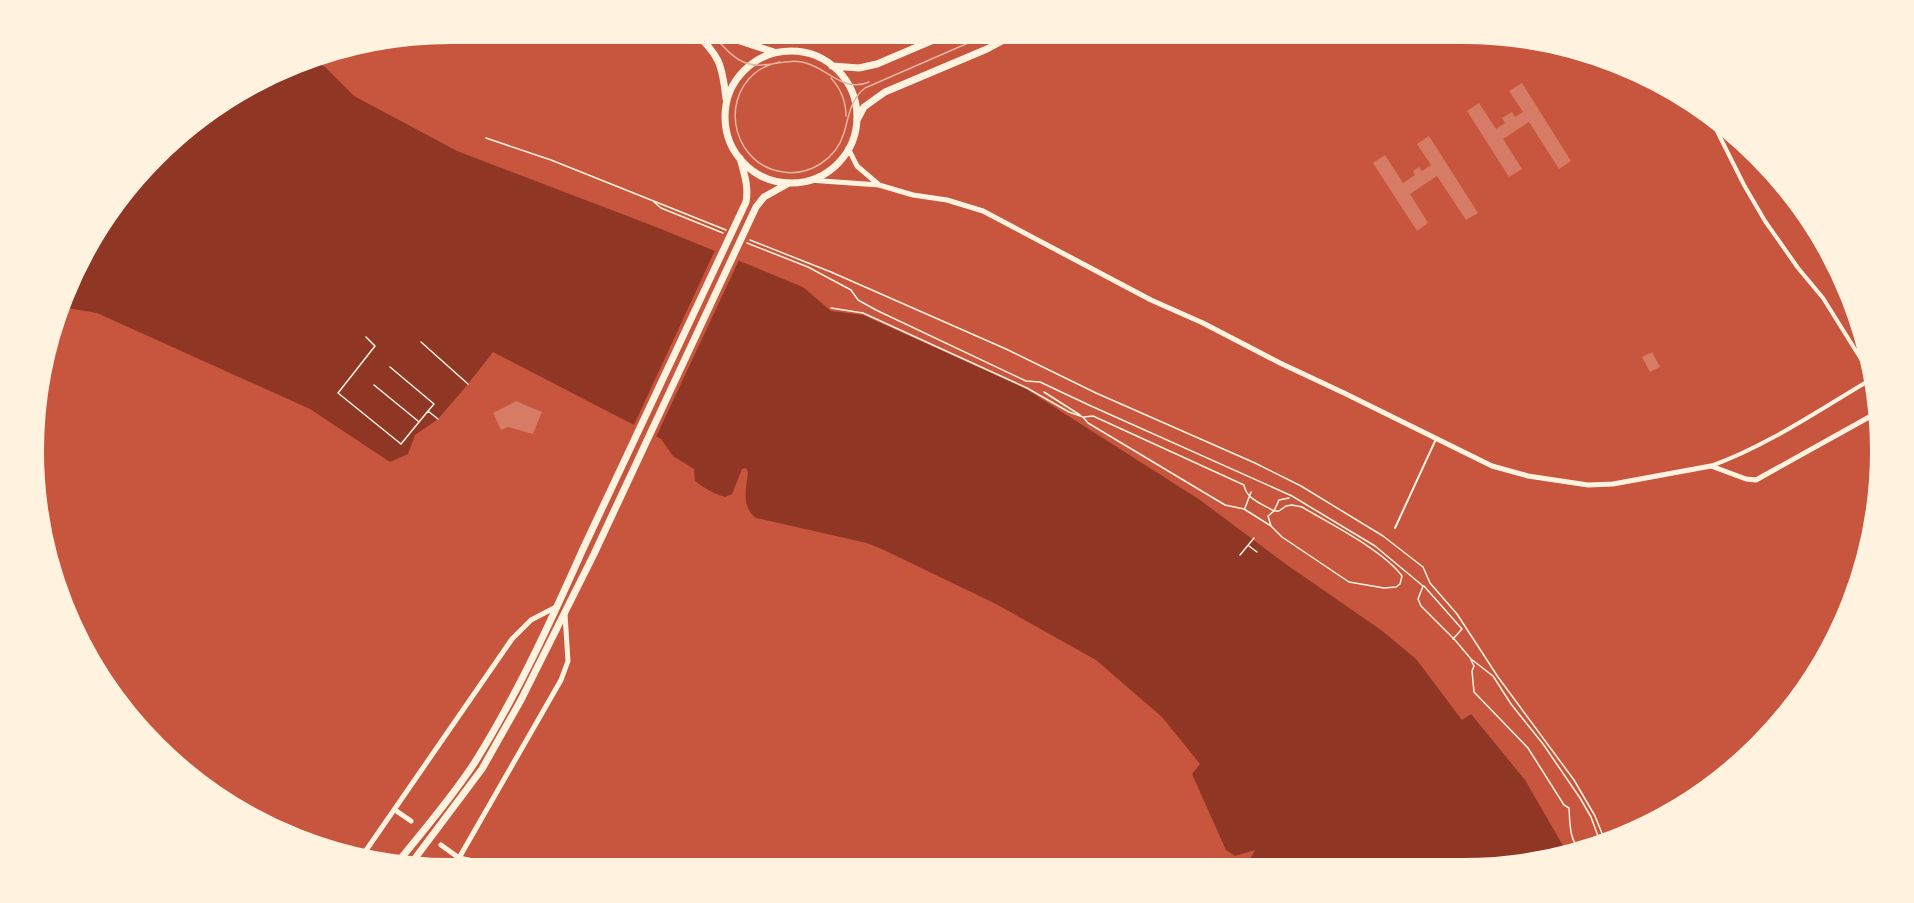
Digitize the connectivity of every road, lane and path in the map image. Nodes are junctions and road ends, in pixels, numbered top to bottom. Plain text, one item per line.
1 (703, 40) edge
2 (737, 40) edge
3 (881, 40) edge
4 (933, 40) edge
5 (1004, 40) edge
6 (876, 42) dead end
7 (776, 52) junction
8 (832, 66) junction
9 (727, 101) junction
10 (856, 122) junction
11 (1714, 126) edge
12 (486, 138) dead end
13 (848, 148) junction
14 (740, 158) junction
15 (808, 180) junction
16 (789, 183) junction
17 (879, 185) junction
18 (725, 234) dead end
19 (746, 242) dead end
20 (831, 272) dead end
21 (831, 308) dead end
22 (366, 338) dead end
23 (421, 342) dead end
24 (1864, 364) edge
25 (390, 367) dead end
26 (1868, 381) edge
27 (468, 384) dead end
28 (374, 385) dead end
29 (1044, 392) dead end
30 (428, 411) junction
31 (1872, 415) edge
32 (1083, 417) junction
33 (438, 419) dead end
34 (419, 422) junction
35 (1436, 439) junction
36 (1711, 466) junction
37 (1251, 492) dead end
38 (1249, 497) junction
39 (1289, 498) dead end
40 (1244, 509) junction
41 (1274, 511) junction
42 (1271, 526) junction
43 (1395, 528) dead end
44 (1254, 538) dead end
45 (1248, 545) junction
46 (1257, 552) dead end
47 (1240, 555) dead end
48 (1423, 586) junction
49 (558, 606) junction
50 (565, 611) junction
51 (1453, 639) junction
52 (1471, 659) junction
53 (395, 810) junction
54 (411, 821) dead end
55 (1603, 838) edge
56 (1599, 839) edge
57 (441, 845) dead end
58 (1576, 846) edge
59 (364, 853) edge
60 (459, 858) junction
61 (399, 859) edge
62 (413, 861) edge
63 (455, 862) edge
64 (504, 862) edge

1 - 9 highway
2 - 7 highway
3 - 6 street
4 - 8 highway
5 - 10 highway
7 - 8 highway
7 - 9 highway
8 - 10 highway
9 - 14 highway
10 - 13 highway
11 - 24 street
12 - 18 path
13 - 15 highway
13 - 17 main road
14 - 16 highway
14 - 49 highway
15 - 16 highway
15 - 17 main road
16 - 50 highway
17 - 35 main road
19 - 48 path
20 - 55 path
21 - 32 path
22 - 34 path
23 - 27 path
25 - 30 path
26 - 36 street
28 - 34 path
29 - 32 path
30 - 33 path
30 - 34 path
31 - 36 main road
32 - 38 path
32 - 40 path
35 - 36 main road
35 - 43 lane
37 - 38 path
38 - 40 path
38 - 41 path
39 - 41 path
40 - 42 path
41 - 42 path
41 - 42 path
44 - 45 path
45 - 46 path
45 - 47 path
48 - 51 path
48 - 51 path
49 - 53 main road
49 - 61 highway
50 - 60 main road
50 - 62 highway
51 - 52 path
52 - 56 path
52 - 58 path
53 - 54 main road
53 - 59 main road
57 - 60 main road
60 - 63 main road
60 - 64 main road

